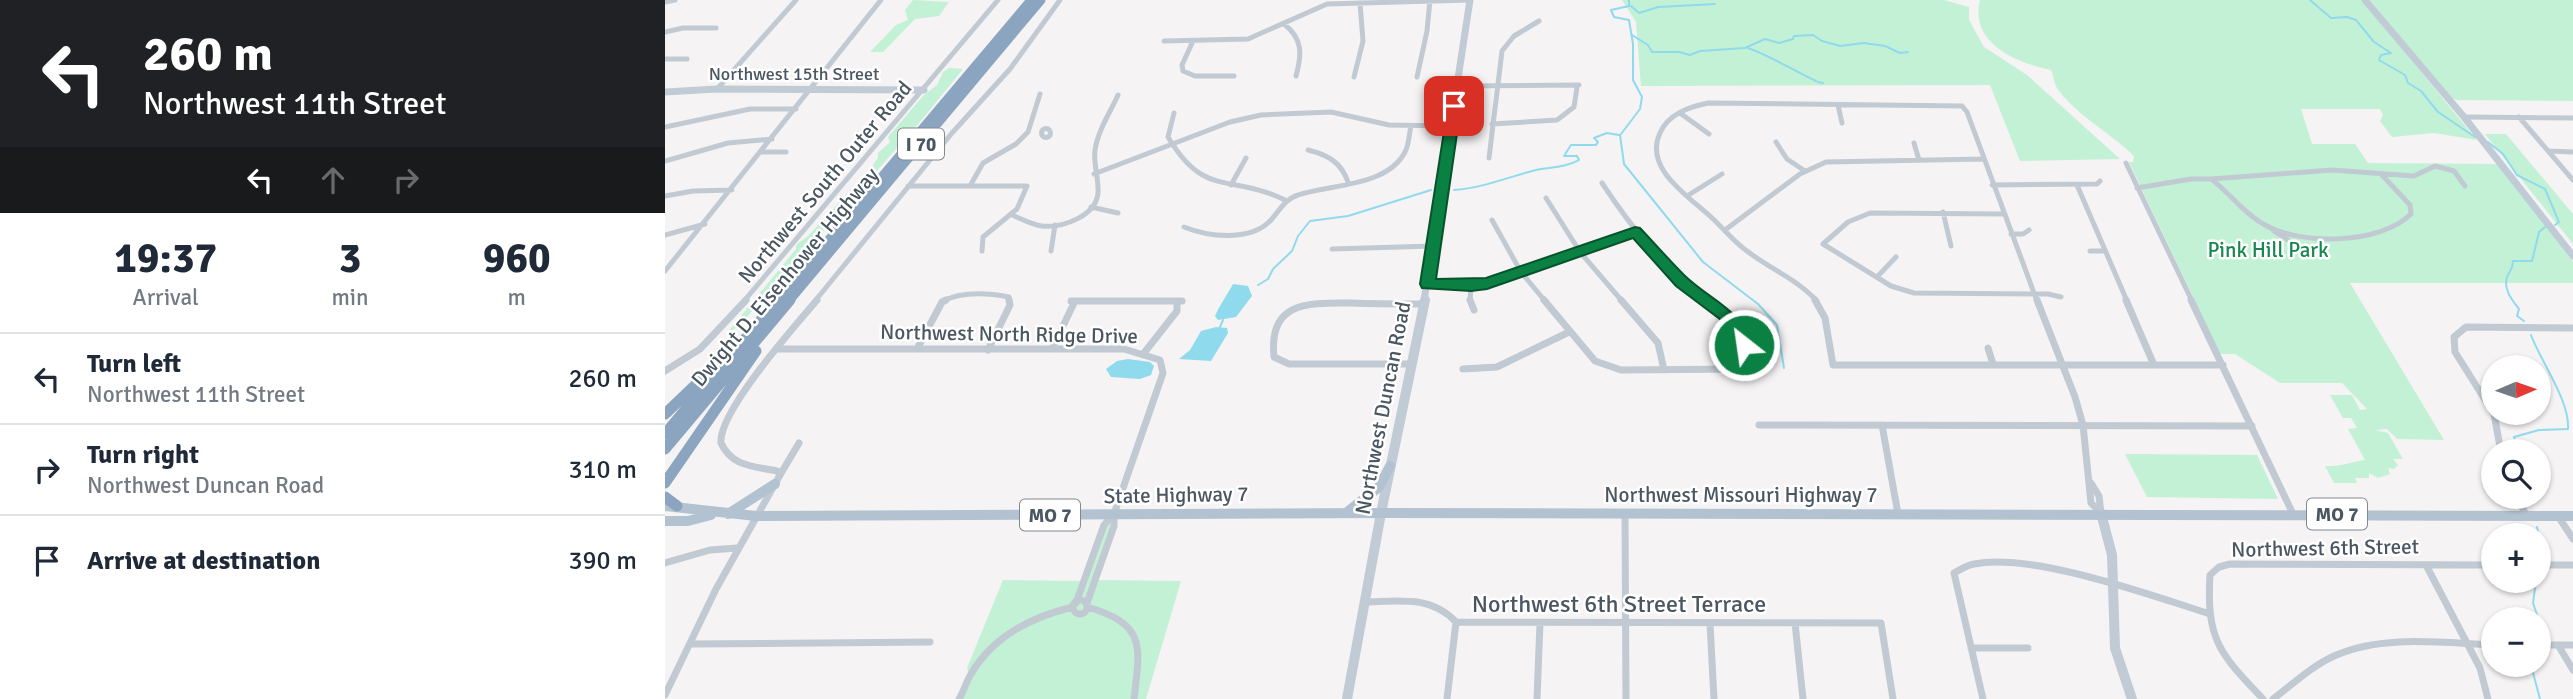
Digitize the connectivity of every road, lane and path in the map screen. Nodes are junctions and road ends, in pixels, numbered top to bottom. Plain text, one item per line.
1 (675, 0) edge
2 (796, 0) edge
3 (881, 0) edge
4 (998, 0) edge
5 (1031, 0) edge
6 (1041, 0) edge
7 (1060, 0) edge
8 (1430, 0) edge
9 (1470, 0) edge
10 (2365, 0) edge
11 (665, 2) edge
12 (1360, 3) junction
13 (1539, 21) dead end
14 (1284, 24) junction
15 (716, 28) dead end
16 (665, 32) edge
17 (1164, 41) dead end
18 (1193, 41) junction
19 (665, 59) edge
20 (687, 59) dead end
21 (1234, 76) dead end
22 (1296, 76) dead end
23 (1354, 77) dead end
24 (1417, 77) dead end
25 (1497, 85) junction
26 (1457, 86) junction
27 (717, 89) junction
28 (812, 89) junction
29 (924, 90) junction
30 (665, 92) edge
31 (1040, 94) dead end
32 (1118, 95) dead end
33 (1837, 106) junction
34 (796, 109) junction
35 (1174, 113) dead end
36 (1680, 113) junction
37 (2464, 117) junction
38 (2519, 117) junction
39 (2573, 118) edge
40 (1842, 123) dead end
41 (1492, 124) junction
42 (1411, 126) junction
43 (1451, 126) junction
44 (665, 127) edge
45 (1028, 132) junction
46 (1041, 132) dead end
47 (1709, 134) dead end
48 (772, 139) junction
49 (1776, 142) dead end
50 (1914, 143) dead end
51 (1172, 145) junction
52 (1308, 150) dead end
53 (2549, 151) junction
54 (762, 152) junction
55 (786, 152) dead end
56 (2573, 152) edge
57 (1246, 158) dead end
58 (1489, 158) dead end
59 (1983, 159) junction
60 (1919, 160) junction
61 (665, 161) edge
62 (2126, 163) dead end
63 (1805, 172) junction
64 (1094, 174) junction
65 (1722, 174) dead end
66 (2381, 174) junction
67 (2211, 179) junction
68 (2573, 180) edge
69 (2100, 181) dead end
70 (1347, 182) junction
71 (1602, 183) dead end
72 (1231, 185) junction
73 (1992, 185) junction
74 (2077, 185) junction
75 (908, 186) junction
76 (970, 186) junction
77 (2465, 186) dead end
78 (2137, 188) junction
79 (732, 190) junction
80 (665, 196) edge
81 (1687, 196) junction
82 (1546, 198) dead end
83 (1285, 200) junction
84 (1091, 207) junction
85 (1943, 212) junction
86 (1118, 213) dead end
87 (2003, 214) junction
88 (1012, 215) junction
89 (1492, 220) dead end
90 (705, 224) junction
91 (1055, 225) junction
92 (1184, 227) dead end
93 (2269, 227) junction
94 (1725, 230) junction
95 (2028, 230) dead end
96 (1635, 232) junction
97 (665, 234) edge
98 (2011, 234) junction
99 (1433, 246) junction
100 (1951, 246) dead end
101 (1332, 249) dead end
102 (982, 251) dead end
103 (1051, 251) dead end
104 (2090, 251) dead end
105 (2105, 251) junction
106 (1580, 252) junction
107 (2313, 256) dead end
108 (2573, 256) edge
109 (1896, 257) dead end
110 (665, 271) edge
111 (1521, 272) junction
112 (1877, 277) junction
113 (1428, 284) junction
114 (1471, 286) junction
115 (800, 288) junction
116 (2035, 293) junction
117 (2061, 297) dead end
118 (1422, 304) junction
119 (1474, 310) dead end
120 (2573, 328) edge
121 (1569, 332) junction
122 (749, 333) junction
123 (1988, 348) dead end
124 (777, 349) junction
125 (917, 349) junction
126 (988, 349) junction
127 (1052, 349) junction
128 (1144, 353) junction
129 (1411, 364) junction
130 (1993, 364) junction
131 (2063, 365) junction
132 (2154, 365) junction
133 (2223, 365) junction
134 (1463, 369) dead end
135 (1664, 370) junction
136 (665, 371) edge
137 (665, 414) edge
138 (1759, 425) dead end
139 (1882, 425) junction
140 (2083, 425) junction
141 (2252, 426) junction
142 (665, 434) edge
143 (2499, 439) edge
144 (799, 443) dead end
145 (665, 449) edge
146 (1390, 466) junction
147 (777, 480) junction
148 (666, 483) edge
149 (665, 497) edge
150 (669, 507) edge
151 (2523, 509) edge
152 (1345, 513) junction
153 (1381, 513) junction
154 (2101, 513) junction
155 (723, 514) junction
156 (1114, 514) junction
157 (1625, 514) junction
158 (1898, 514) junction
159 (2293, 514) junction
160 (756, 516) junction
161 (2527, 516) junction
162 (2568, 518) edge
163 (665, 521) edge
164 (2573, 539) edge
165 (737, 548) junction
166 (665, 563) edge
167 (2426, 565) junction
168 (2481, 565) edge
169 (2551, 565) edge
170 (2573, 565) edge
171 (2115, 587) junction
172 (1365, 602) junction
173 (1087, 605) junction
174 (1075, 610) junction
175 (2207, 613) junction
176 (1456, 622) junction
177 (1625, 622) junction
178 (1541, 623) junction
179 (1795, 623) junction
180 (1710, 624) junction
181 (930, 642) dead end
182 (691, 644) junction
183 (2469, 645) junction
184 (2481, 645) edge
185 (2551, 645) edge
186 (2558, 645) junction
187 (2573, 645) edge
188 (1971, 648) junction
189 (2028, 648) dead end
190 (2573, 670) edge
191 (665, 695) edge
192 (960, 699) edge
193 (1134, 699) edge
194 (1347, 699) edge
195 (1447, 699) edge
196 (1537, 699) edge
197 (1626, 699) edge
198 (1714, 699) edge
199 (1803, 699) edge
200 (1893, 699) edge
201 (1983, 699) edge
202 (2132, 699) edge
203 (2263, 699) edge
204 (2273, 699) edge
205 (2488, 699) edge

1 - 11 street
2 - 27 street
3 - 28 street
4 - 29 street, Northwest South Outer Road
5 - 122 highway, Dwight D. Eisenhower Highway / I 70
6 - 115 highway, Dwight D. Eisenhower Highway / I 70
7 - 75 street
8 - 9 street
8 - 12 street
8 - 24 street
9 - 26 street, Northwest Duncan Road
10 - 37 street
12 - 14 street
12 - 23 street
13 - 25 street
14 - 18 street
14 - 22 street
15 - 16 street
17 - 18 street
18 - 21 street
19 - 20 street
25 - 26 street
25 - 41 street
25 - 41 street
26 - 43 street, Northwest Duncan Road
27 - 28 street, Northwest 15th Street
27 - 30 street, Northwest 15th Street
28 - 29 street, Northwest 15th Street
28 - 34 street
29 - 136 street, Northwest South Outer Road
31 - 45 street
32 - 64 street
33 - 36 street
33 - 40 street
33 - 59 street
34 - 44 street
34 - 48 street
35 - 51 street
36 - 47 street
36 - 81 street
37 - 38 street
37 - 108 street
38 - 39 street
38 - 53 street
41 - 58 street
42 - 43 street
42 - 51 street
42 - 70 street
43 - 99 street, Northwest Duncan Road
45 - 46 street
45 - 76 street
48 - 54 street
48 - 61 street
49 - 63 street
50 - 60 street
51 - 64 street
51 - 72 street
52 - 70 street
53 - 56 street
53 - 68 street
54 - 55 street
54 - 79 street
57 - 72 street
59 - 60 street
59 - 73 street
60 - 63 street
62 - 78 street
63 - 94 street
64 - 84 street
65 - 81 street
66 - 67 street
66 - 77 street
66 - 93 street
67 - 78 street
67 - 93 street
69 - 74 street
70 - 83 street
71 - 96 street
72 - 83 street
73 - 74 street
73 - 87 street
74 - 105 street
75 - 76 street
75 - 124 street
76 - 88 street
78 - 133 street
79 - 80 street
79 - 90 street
81 - 94 street
82 - 106 street
83 - 92 street
84 - 86 street
84 - 91 street
85 - 87 street
85 - 100 street
85 - 112 street
87 - 98 street
88 - 91 street
88 - 102 street
89 - 111 street
90 - 97 street
90 - 110 street
91 - 103 street
93 - 107 street
94 - 130 street
95 - 98 street
96 - 106 street
96 - 135 street
98 - 116 street
99 - 101 street
99 - 113 street, Northwest Duncan Road
104 - 105 street
105 - 132 street
106 - 111 street
106 - 135 street
109 - 112 street
111 - 114 street
111 - 121 street
112 - 116 street
113 - 114 street
113 - 118 street, Northwest Duncan Road
114 - 119 street
115 - 145 highway, Dwight D. Eisenhower Highway / I 70
115 - 148 highway
116 - 117 street
116 - 131 street
118 - 129 street, Northwest Duncan Road
118 - 129 street
120 - 143 street
121 - 134 street
121 - 135 street
122 - 137 highway
122 - 142 highway, Dwight D. Eisenhower Highway / I 70
123 - 130 street
124 - 125 street, Northwest North Ridge Drive
124 - 147 street
125 - 126 street, Northwest North Ridge Drive
125 - 126 street
126 - 127 street, Northwest North Ridge Drive
127 - 128 street, Northwest North Ridge Drive
127 - 128 street
128 - 156 street, Northwest North Ridge Drive
129 - 146 street, Northwest Duncan Road
130 - 131 street
131 - 132 street
131 - 140 street
132 - 133 street
133 - 141 street
138 - 139 street
139 - 140 street
139 - 158 street
140 - 141 street
140 - 154 street
141 - 159 street
144 - 147 street
146 - 152 main road
146 - 153 street, Northwest Duncan Road
147 - 155 main road
147 - 160 street
149 - 150 highway
150 - 155 main road, MO 7
151 - 161 street
152 - 153 main road, State Highway 7 / MO 7
152 - 156 main road, State Highway 7 / MO 7
153 - 157 main road, Northwest Missouri Highway 7 / MO 7
153 - 172 street, Northwest Duncan Road
154 - 158 main road, Northwest Missouri Highway 7 / MO 7
154 - 159 main road, MO 7
154 - 171 street
155 - 160 main road, State Highway 7 / MO 7
155 - 163 main road, MO 7
156 - 160 main road, State Highway 7 / MO 7
156 - 173 street
156 - 174 street
157 - 158 main road, Northwest Missouri Highway 7 / MO 7
157 - 177 street
159 - 161 main road, MO 7
160 - 165 street
161 - 162 main road, MO 7
162 - 164 street
165 - 166 street
165 - 182 street
167 - 168 street, Northwest 6th Street
167 - 175 street, Northwest 6th Street
167 - 183 street
169 - 170 street
171 - 175 street
171 - 188 street
171 - 202 street
172 - 176 street, Northwest 6th Street Terrace
172 - 194 street, Northwest Duncan Road
173 - 174 street
173 - 193 street
174 - 192 street
175 - 203 street
176 - 178 street, Northwest 6th Street Terrace
176 - 195 street
177 - 178 street, Northwest 6th Street Terrace
177 - 180 street, Northwest 6th Street Terrace
177 - 197 street
178 - 196 street
179 - 180 street, Northwest 6th Street Terrace
179 - 199 street
179 - 200 street, Northwest 6th Street Terrace
180 - 198 street
181 - 182 street
182 - 191 street
183 - 184 street
183 - 204 street
183 - 205 street
185 - 186 street
186 - 187 street
186 - 190 street
188 - 189 street
188 - 201 street

